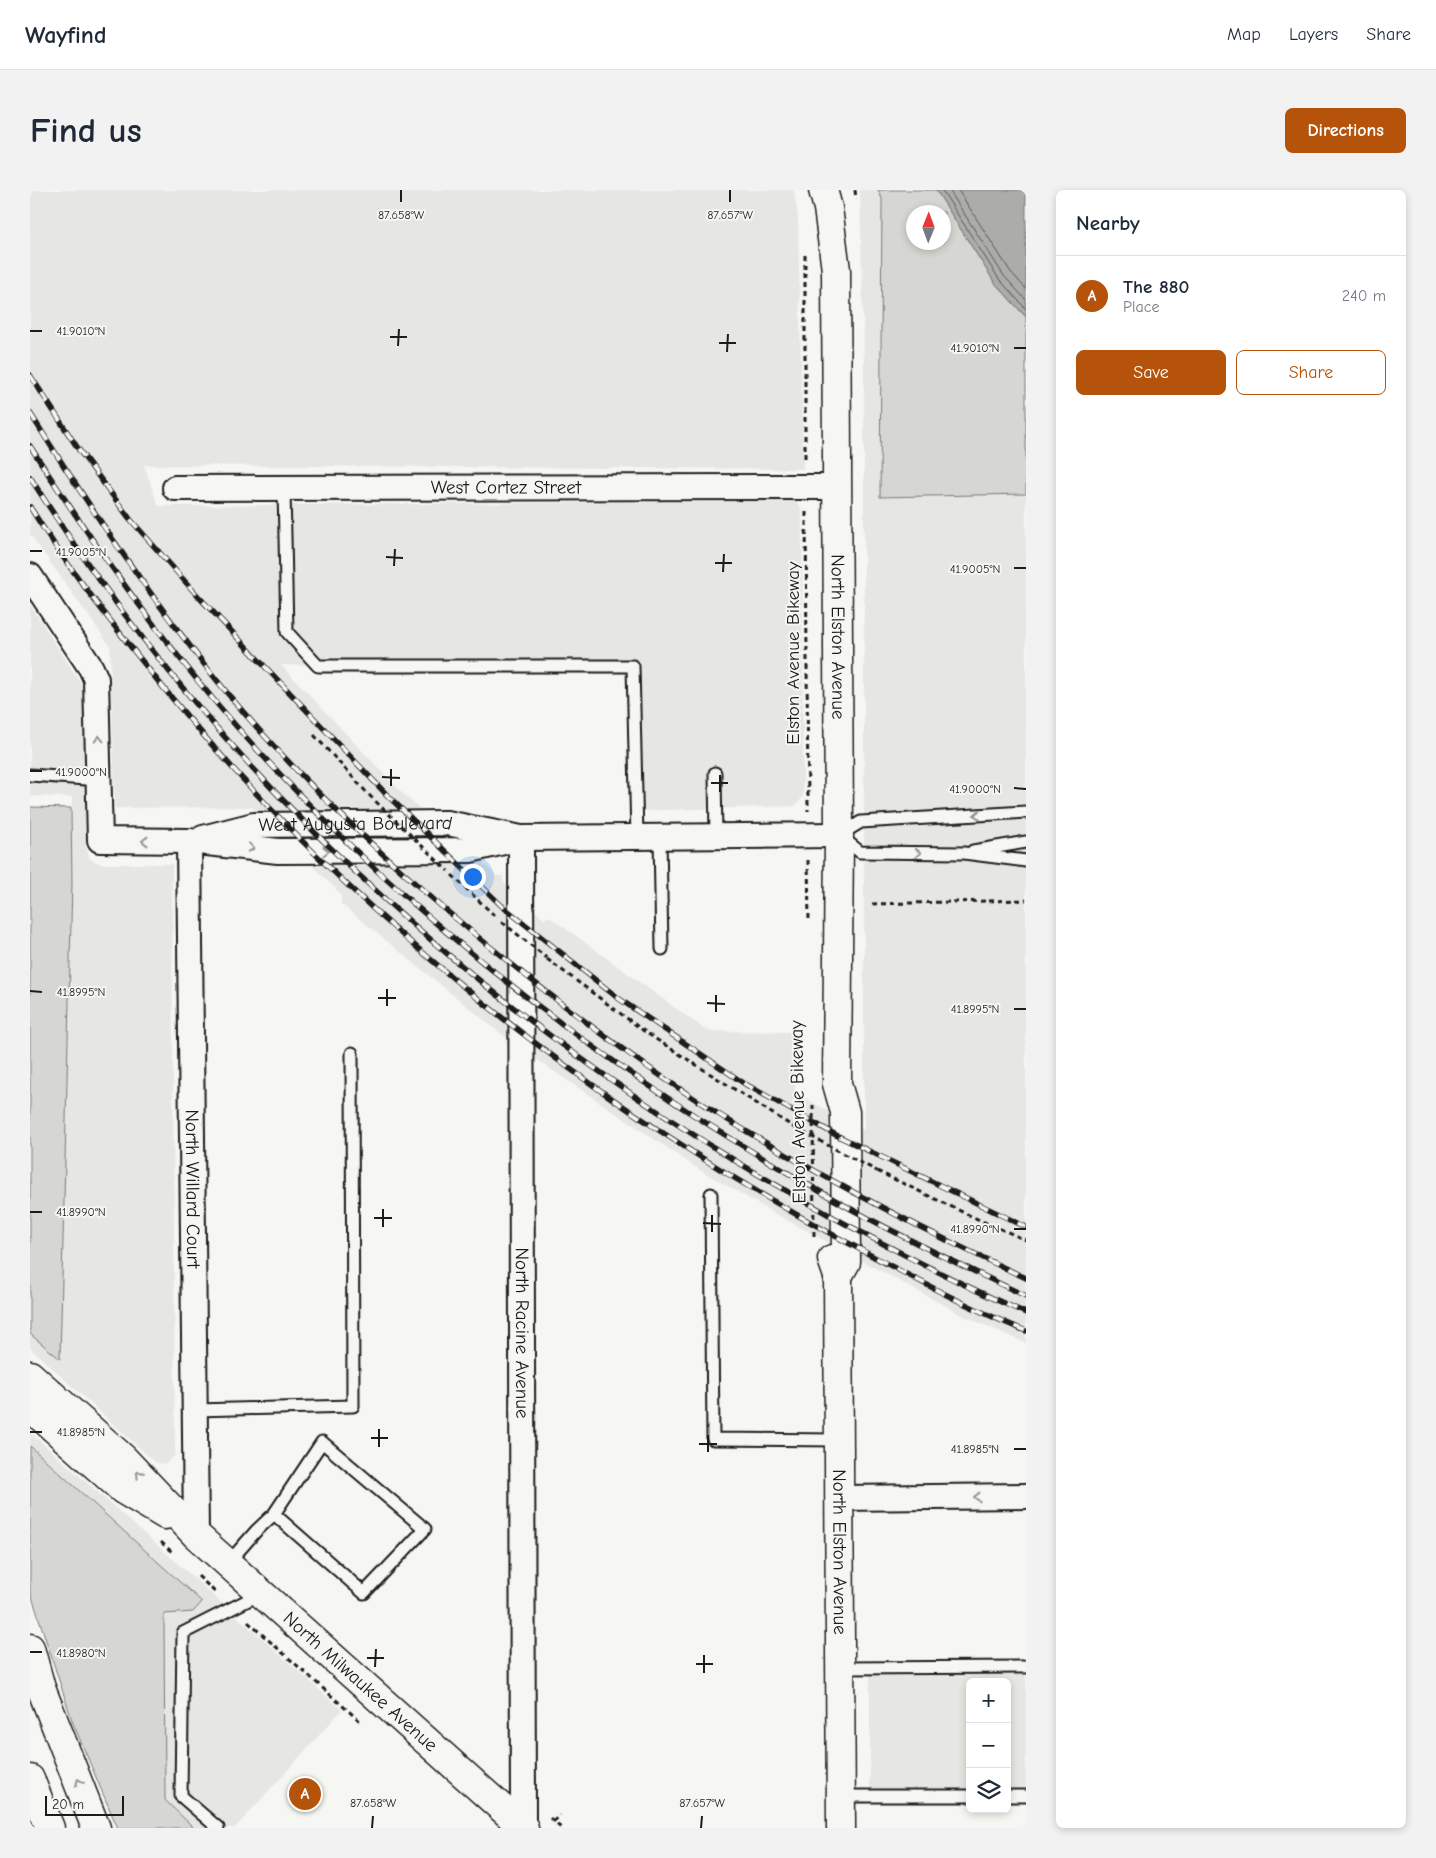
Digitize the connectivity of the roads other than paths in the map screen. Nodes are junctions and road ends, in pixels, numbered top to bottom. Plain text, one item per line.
1 (823, 190) edge
2 (837, 487) junction
3 (175, 488) dead end
4 (284, 488) junction
5 (30, 576) edge
6 (715, 773) dead end
7 (30, 775) edge
8 (100, 780) junction
9 (1026, 812) edge
10 (839, 835) junction
11 (716, 836) junction
12 (649, 837) junction
13 (521, 838) junction
14 (189, 841) junction
15 (1026, 842) edge
16 (964, 853) junction
17 (1026, 862) edge
18 (662, 949) dead end
19 (352, 1054) dead end
20 (711, 1194) dead end
21 (30, 1375) edge
22 (196, 1410) junction
23 (34, 1411) edge
24 (839, 1440) junction
25 (1026, 1496) edge
26 (840, 1498) junction
27 (274, 1514) junction
28 (196, 1535) junction
29 (228, 1563) junction
30 (263, 1592) junction
31 (30, 1648) edge
32 (1026, 1667) edge
33 (842, 1668) junction
34 (30, 1779) edge
35 (842, 1796) junction
36 (966, 1796) edge
37 (1011, 1796) edge
38 (1026, 1796) edge
39 (50, 1828) edge
40 (96, 1828) edge
41 (218, 1828) edge
42 (529, 1828) edge
43 (841, 1828) edge

1 - 2 main road, North Elston Avenue
2 - 4 street, West Cortez Street
2 - 10 main road, North Elston Avenue
3 - 4 street, West Cortez Street
4 - 12 lane
8 -> 5 street
6 - 11 lane
7 - 8 lane
14 -> 8 street, West Augusta Boulevard
9 -> 10 lane
10 - 11 street, West Augusta Boulevard
10 -> 16 lane
10 - 24 main road, North Elston Avenue
11 - 12 street, West Augusta Boulevard
12 - 13 street, West Augusta Boulevard
12 - 18 lane
13 - 14 street, West Augusta Boulevard
13 - 42 street, North Racine Avenue
14 - 22 street, North Willard Court
15 - 16 lane
16 - 17 lane
19 - 22 lane
20 - 24 lane
28 -> 21 main road, North Milwaukee Avenue
22 - 28 street, North Willard Court
23 - 28 main road, North Milwaukee Avenue
24 - 26 main road, North Elston Avenue
25 -> 26 street
26 - 33 main road, North Elston Avenue
27 - 27 lane
27 - 29 lane
28 - 29 main road, North Milwaukee Avenue
29 - 30 main road, North Milwaukee Avenue
30 - 41 lane
30 - 42 main road, North Milwaukee Avenue
40 -> 31 main road
32 - 33 lane
33 - 35 main road, North Elston Avenue
34 - 39 main road
35 - 36 lane
35 - 43 main road, North Elston Avenue
37 - 38 lane

